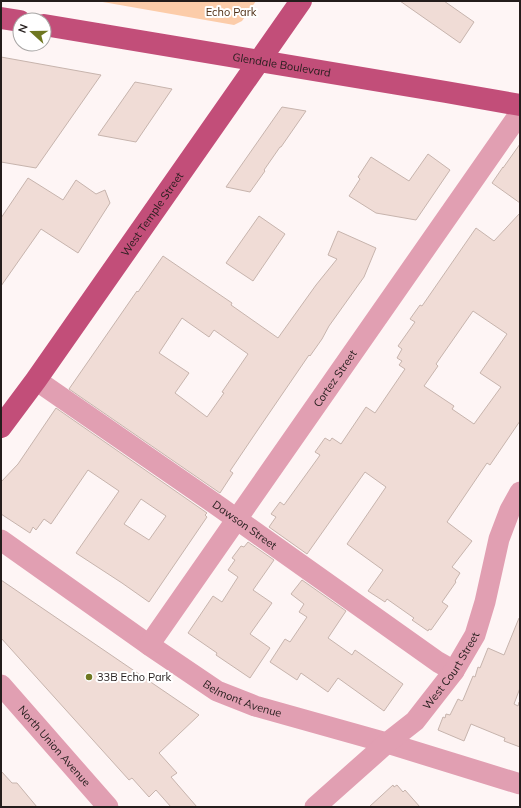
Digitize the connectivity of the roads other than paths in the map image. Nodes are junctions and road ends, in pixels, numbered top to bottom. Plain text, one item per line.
1 (301, 1) edge
2 (1, 18) edge
3 (12, 20) edge
4 (52, 26) edge
5 (259, 60) junction
6 (520, 105) edge
7 (520, 112) edge
8 (36, 380) junction
9 (1, 427) edge
10 (520, 492) edge
11 (515, 512) edge
12 (236, 520) junction
13 (1, 540) edge
14 (149, 645) junction
15 (454, 670) junction
16 (1, 685) edge
17 (387, 743) junction
18 (520, 784) edge
19 (108, 807) edge
20 (315, 807) edge

1 - 5 main road, West Temple Street
2 - 3 main road
4 - 5 main road, Glendale Boulevard
5 - 6 main road, Glendale Boulevard
5 - 8 main road, West Temple Street
7 - 12 street, Cortez Street
8 - 9 main road, West Temple Street
8 - 12 street, Dawson Street
10 - 11 street, West Court Street
11 - 15 street, West Court Street
12 - 14 street, Cortez Street
12 - 15 street, Dawson Street
13 - 14 street, Belmont Avenue
14 - 17 street, Belmont Avenue
15 - 17 street, West Court Street
16 - 19 street, North Union Avenue
17 - 18 street, Belmont Avenue
17 - 20 street, West Court Street

